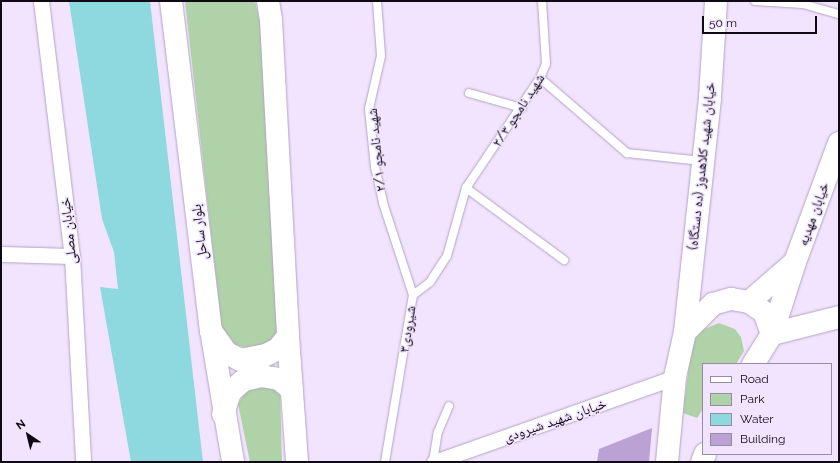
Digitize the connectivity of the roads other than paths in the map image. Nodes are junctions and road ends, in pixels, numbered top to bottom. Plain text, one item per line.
1 (41, 1) edge
2 (171, 1) edge
3 (268, 1) edge
4 (377, 1) edge
5 (542, 1) edge
6 (716, 1) edge
7 (755, 1) edge
8 (839, 14) edge
9 (540, 78) junction
10 (469, 93) dead end
11 (522, 108) junction
12 (839, 143) edge
13 (702, 161) junction
14 (466, 188) junction
15 (8, 254) edge
16 (72, 256) junction
17 (564, 260) dead end
18 (795, 262) junction
19 (413, 295) junction
20 (748, 302) junction
21 (839, 317) edge
22 (211, 330) junction
23 (685, 332) junction
24 (772, 334) junction
25 (288, 336) junction
26 (754, 363) edge
27 (675, 377) junction
28 (292, 390) junction
29 (448, 406) dead end
30 (223, 414) junction
31 (83, 462) edge
32 (232, 462) edge
33 (297, 462) edge
34 (385, 462) edge
35 (434, 462) edge
36 (667, 462) edge

1 - 16 street, خیابان مصلی
2 - 22 main road, بلوار ساحل
3 - 25 main road
4 - 19 lane, شهید نامجو ۲/۱
5 - 9 lane, شهید نامجو ۲/۳
6 - 13 main road, خیابان شهید کلاهدوز (ده دستگاه)
7 - 8 lane
9 - 11 lane, شهید نامجو ۲/۳
9 - 13 lane
10 - 11 lane
11 - 14 lane, شهید نامجو ۲/۳
12 - 18 main road, خیابان مهدیه
13 - 23 main road, خیابان شهید کلاهدوز (ده دستگاه)
14 - 17 lane
14 - 19 lane, شیرودی۳
15 - 16 street
16 - 31 street, خیابان مصلی
18 - 20 main road
18 - 24 main road, خیابان مهدیه
19 - 34 lane, شیرودی۳
20 - 23 main road
20 - 24 main road
21 - 24 main road
22 - 25 main road
22 - 30 main road, بلوار ساحل
23 - 27 main road, خیابان شهید کلاهدوز (ده دستگاه)
24 - 26 main road, خیابان مهدیه
25 - 28 main road
27 - 35 street, خیابان شهید شیرودی
27 - 36 main road, خیابان شهید کلاهدوز (ده دستگاه)
28 - 30 main road
28 - 33 main road
29 - 35 lane
30 - 32 main road, بلوار ساحل

